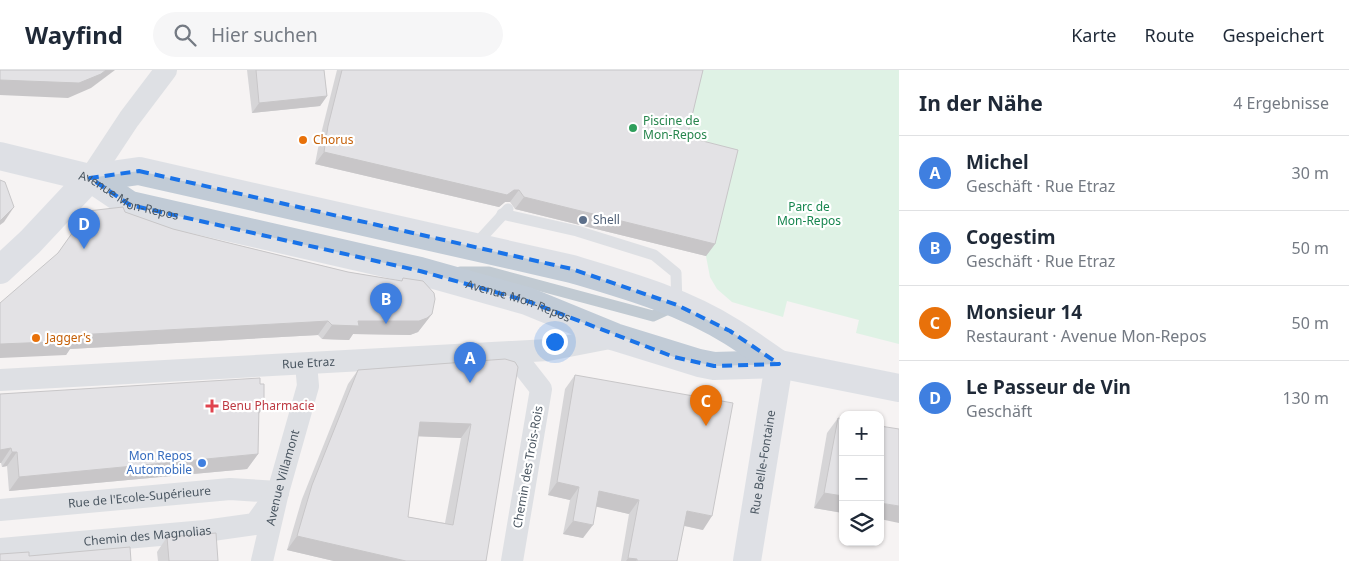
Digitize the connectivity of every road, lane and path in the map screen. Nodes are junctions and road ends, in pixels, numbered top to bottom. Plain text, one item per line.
1 (166, 70) edge
2 (0, 156) edge
3 (90, 178) junction
4 (474, 246) junction
5 (0, 270) edge
6 (420, 272) junction
7 (677, 305) junction
8 (615, 337) junction
9 (512, 352) junction
10 (306, 364) junction
11 (779, 364) junction
12 (0, 380) edge
13 (899, 388) edge
14 (278, 492) junction
15 (0, 510) edge
16 (0, 549) edge
17 (262, 561) edge
18 (512, 561) edge
19 (747, 561) edge

1 - 3 street
2 - 3 main road
3 - 4 main road, Avenue Mon-Repos
3 - 5 main road
3 - 6 main road, Avenue Mon-Repos
4 - 7 main road, Avenue Mon-Repos
4 - 7 lane
6 - 7 lane
6 - 8 main road, Avenue Mon-Repos
7 - 11 main road, Avenue Mon-Repos
8 - 9 street, Rue Etraz
8 - 11 main road, Avenue Mon-Repos
9 - 10 street, Rue Etraz
9 - 18 street, Chemin des Trois-Rois
10 - 12 street, Rue Etraz
10 - 14 street, Avenue Villamont
11 - 13 main road, Avenue Mon-Repos
11 - 19 main road, Rue Belle-Fontaine
14 - 15 street, Rue de l'Ecole-Supérieure
14 - 16 street, Chemin des Magnolias
14 - 17 street, Avenue Villamont

